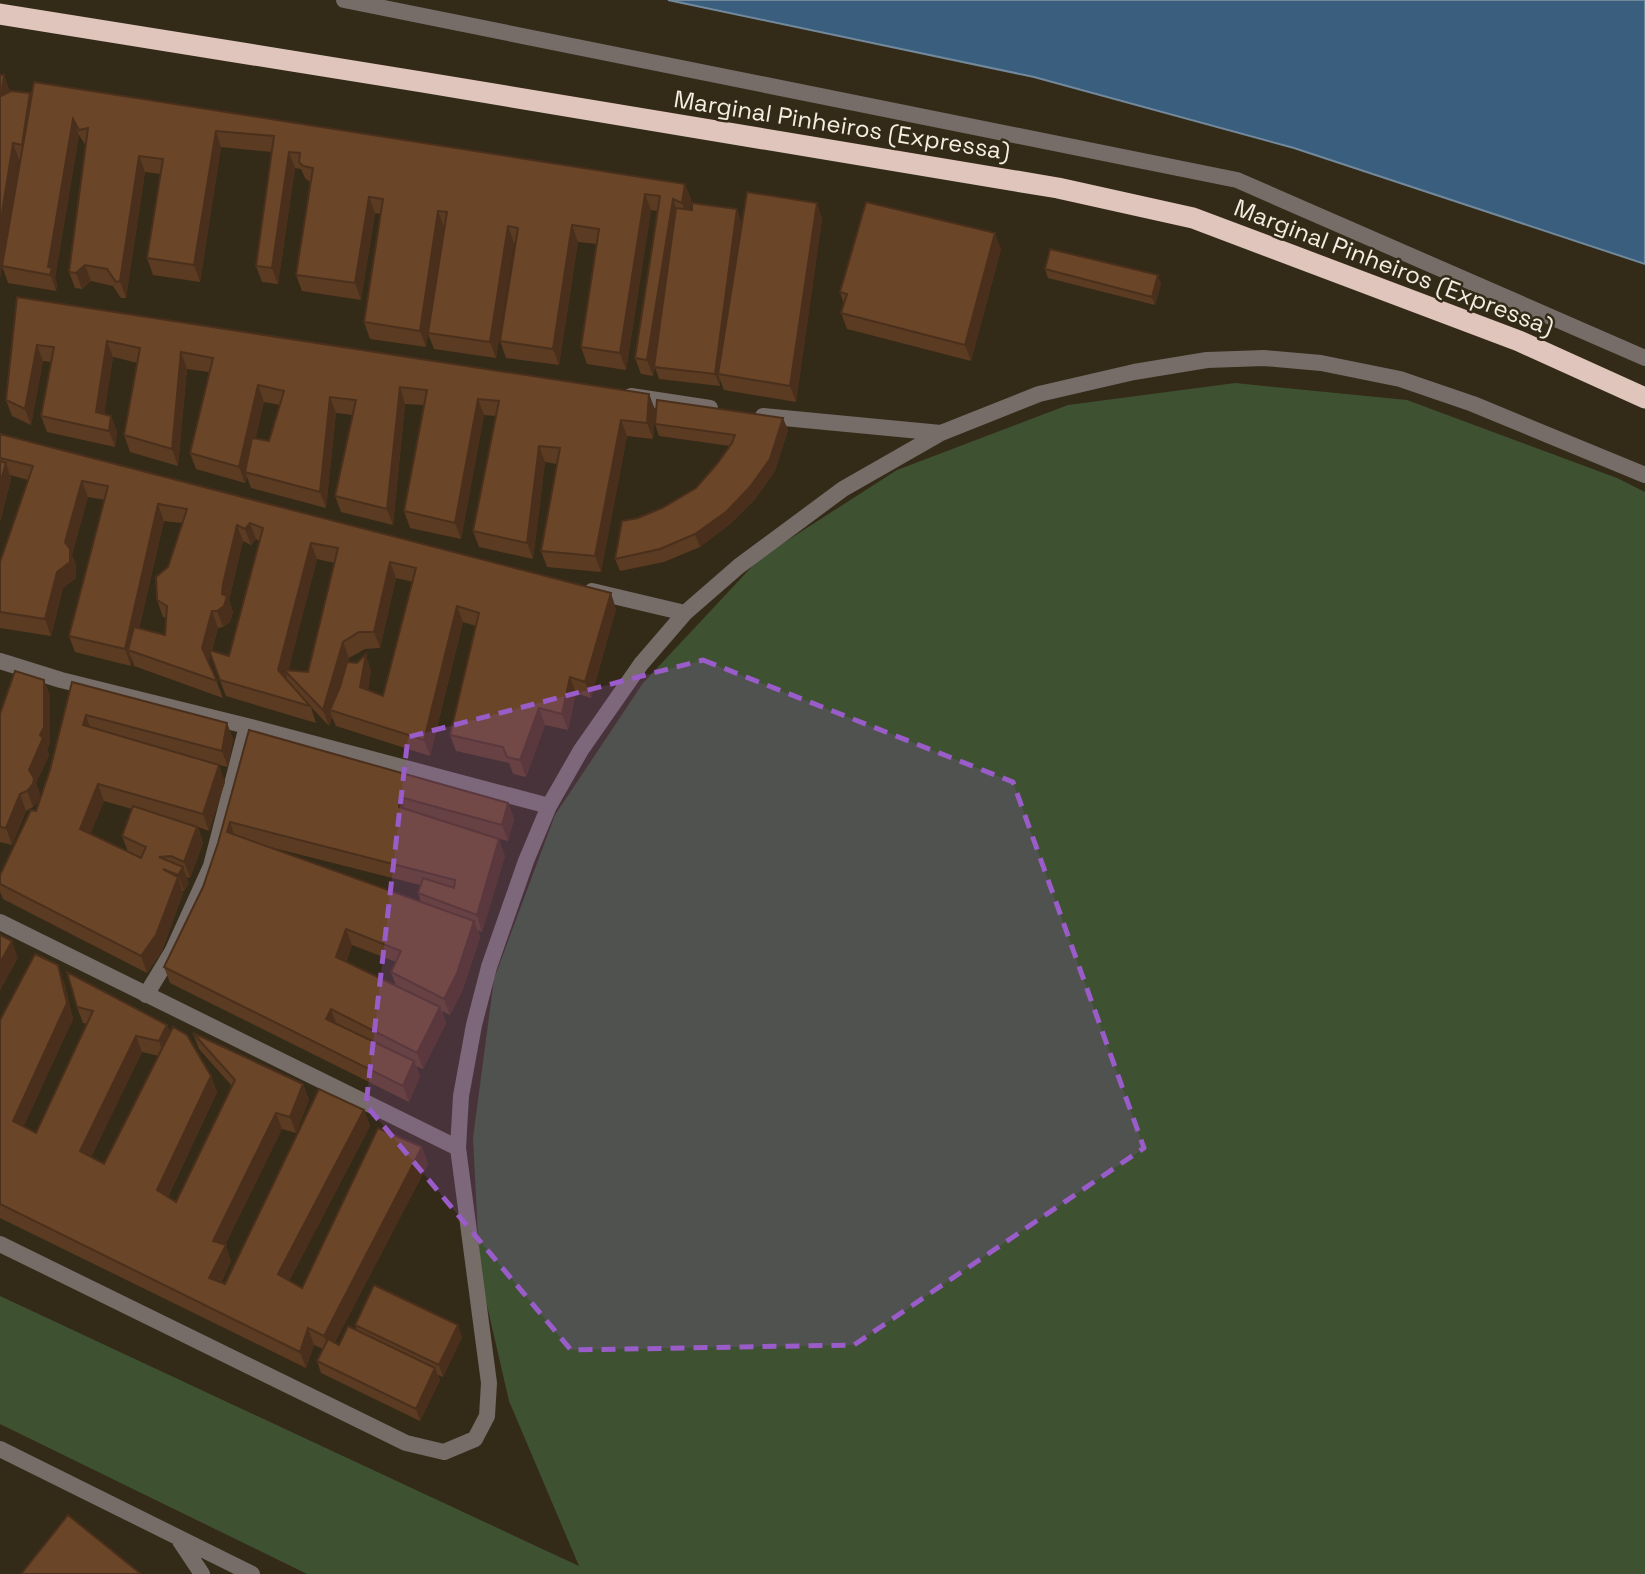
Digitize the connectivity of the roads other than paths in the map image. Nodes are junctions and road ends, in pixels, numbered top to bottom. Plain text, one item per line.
1 (344, 0) edge
2 (0, 14) edge
3 (1645, 358) edge
4 (613, 393) edge
5 (1645, 398) edge
6 (723, 410) edge
7 (751, 414) edge
8 (942, 433) junction
9 (1645, 475) edge
10 (576, 588) edge
11 (685, 612) junction
12 (0, 661) edge
13 (247, 726) junction
14 (549, 806) junction
15 (0, 922) edge
16 (146, 995) junction
17 (458, 1148) junction
18 (0, 1244) edge
19 (0, 1449) edge
20 (179, 1539) junction
21 (202, 1574) edge
22 (252, 1574) edge

1 - 3 lane
2 - 5 highway, Marginal Pinheiros (Expressa)
4 - 6 lane
7 - 8 lane
8 - 9 lane
8 - 11 lane
10 - 11 lane
11 - 14 lane
12 - 13 lane
13 - 14 lane
13 - 16 lane
14 - 17 lane
15 - 16 lane
16 - 17 lane
17 - 18 lane
19 - 20 lane
20 - 21 lane
20 - 22 lane

